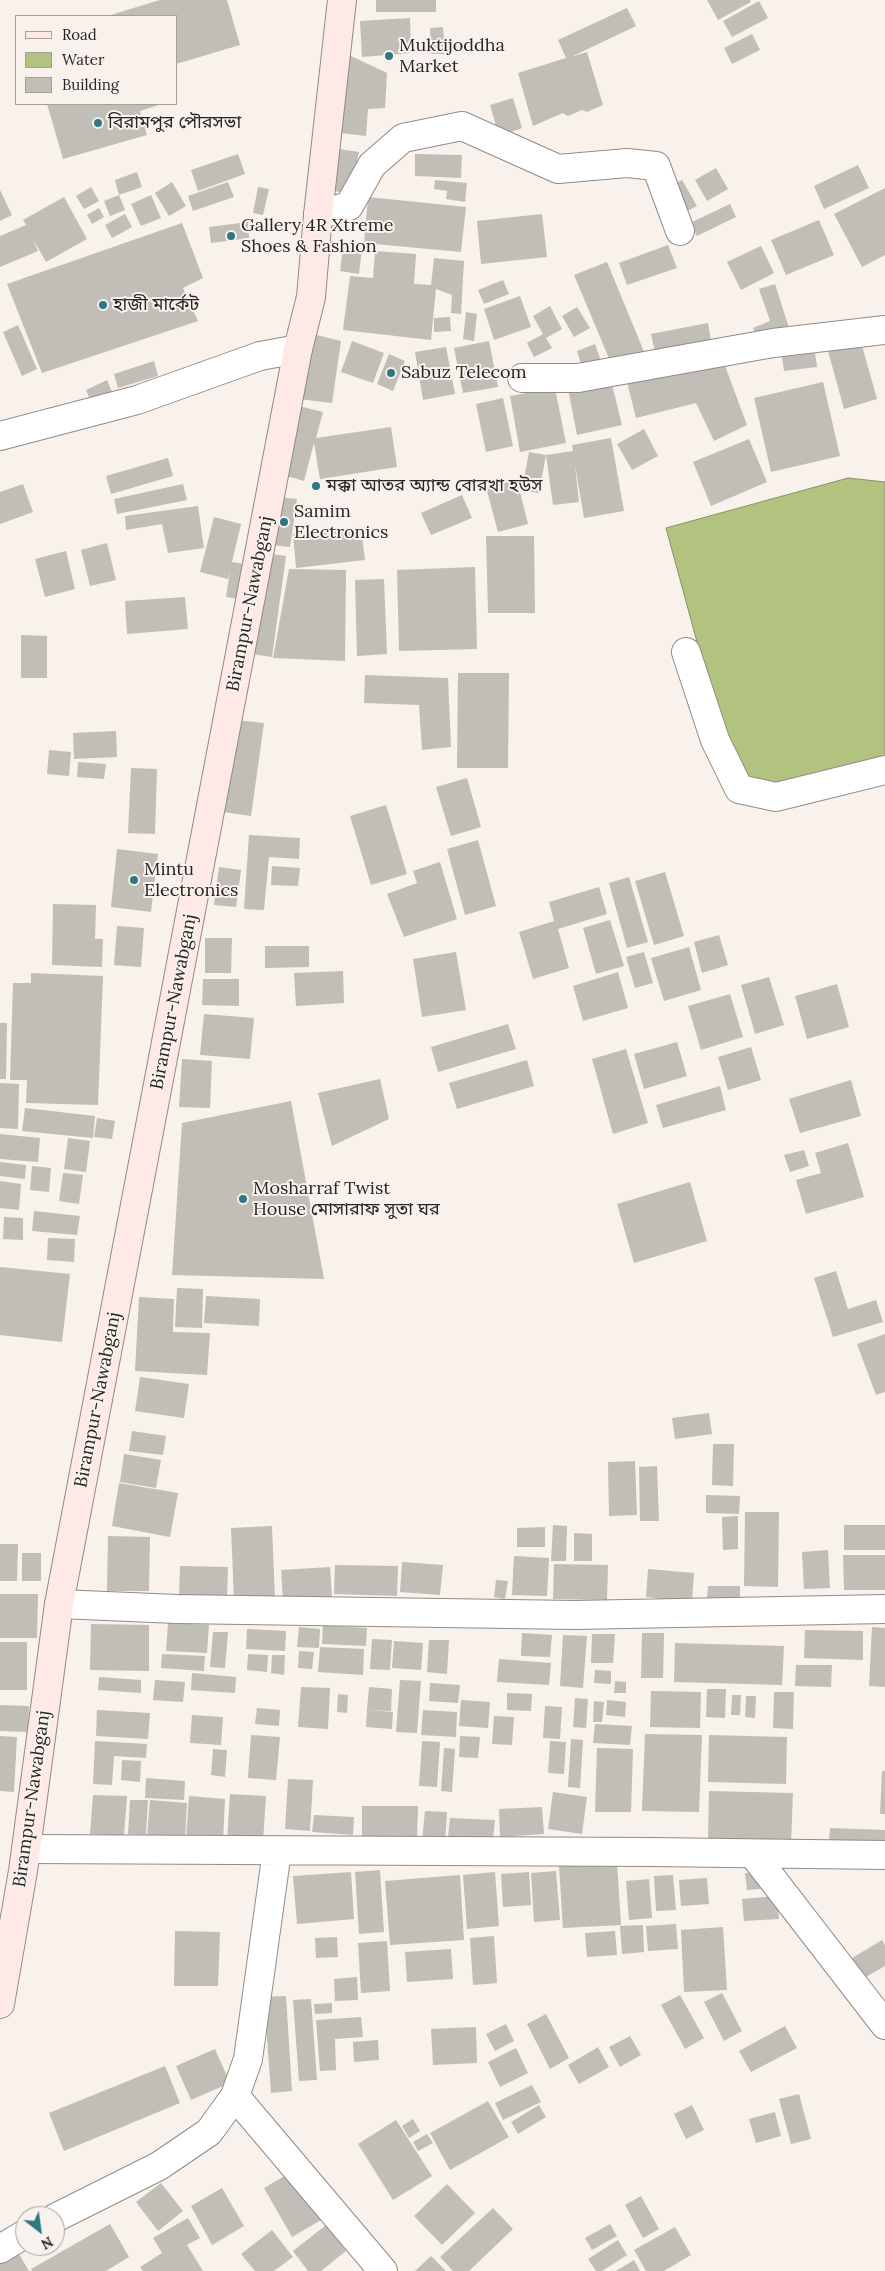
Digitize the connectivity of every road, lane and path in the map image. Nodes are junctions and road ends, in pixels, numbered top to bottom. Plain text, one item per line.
1 (342, 0) edge
2 (318, 215) junction
3 (680, 231) dead end
4 (885, 330) edge
5 (298, 349) junction
6 (522, 378) dead end
7 (0, 436) edge
8 (686, 652) dead end
9 (885, 770) edge
10 (59, 1604) junction
11 (885, 1609) edge
12 (26, 1849) junction
13 (277, 1851) junction
14 (754, 1854) junction
15 (885, 1856) edge
16 (0, 2004) edge
17 (885, 2025) edge
18 (235, 2096) junction
19 (65, 2213) edge
20 (15, 2240) edge
21 (0, 2248) edge
22 (382, 2271) edge

1 - 2 main road, Birampur-Nawabganj
2 - 3 street
2 - 5 main road, Birampur-Nawabganj
4 - 6 street
5 - 7 street
5 - 10 main road, Birampur-Nawabganj
8 - 9 street
10 - 11 street
10 - 12 main road, Birampur-Nawabganj
12 - 13 street
12 - 16 main road, Birampur-Nawabganj
13 - 14 street
13 - 18 street
14 - 15 street
14 - 17 street
18 - 19 street
18 - 22 street
20 - 21 street

